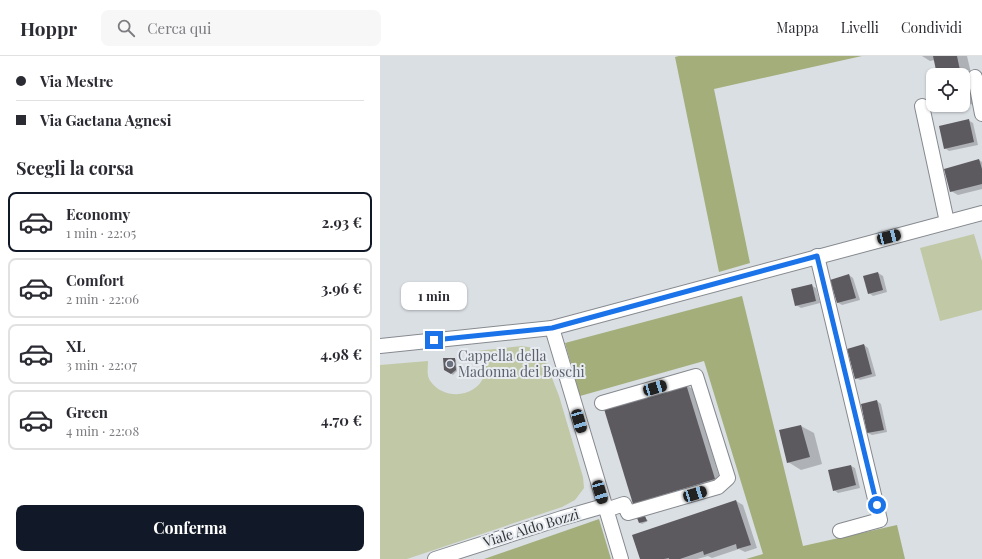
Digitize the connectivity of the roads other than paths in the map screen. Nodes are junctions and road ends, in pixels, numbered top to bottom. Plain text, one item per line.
1 (975, 77) dead end
2 (922, 106) dead end
3 (982, 114) edge
4 (982, 213) edge
5 (947, 222) junction
6 (817, 256) junction
7 (552, 328) junction
8 (380, 346) edge
9 (602, 403) dead end
10 (605, 508) junction
11 (840, 531) dead end
12 (435, 559) edge
13 (621, 559) edge

1 - 3 street
2 - 5 street
4 - 5 street
5 - 6 street
6 - 7 street
6 - 11 street
7 - 8 street
7 - 10 street
9 - 10 street, Viale Aldo Bozzi
10 - 12 street, Viale Aldo Bozzi
10 - 13 street

